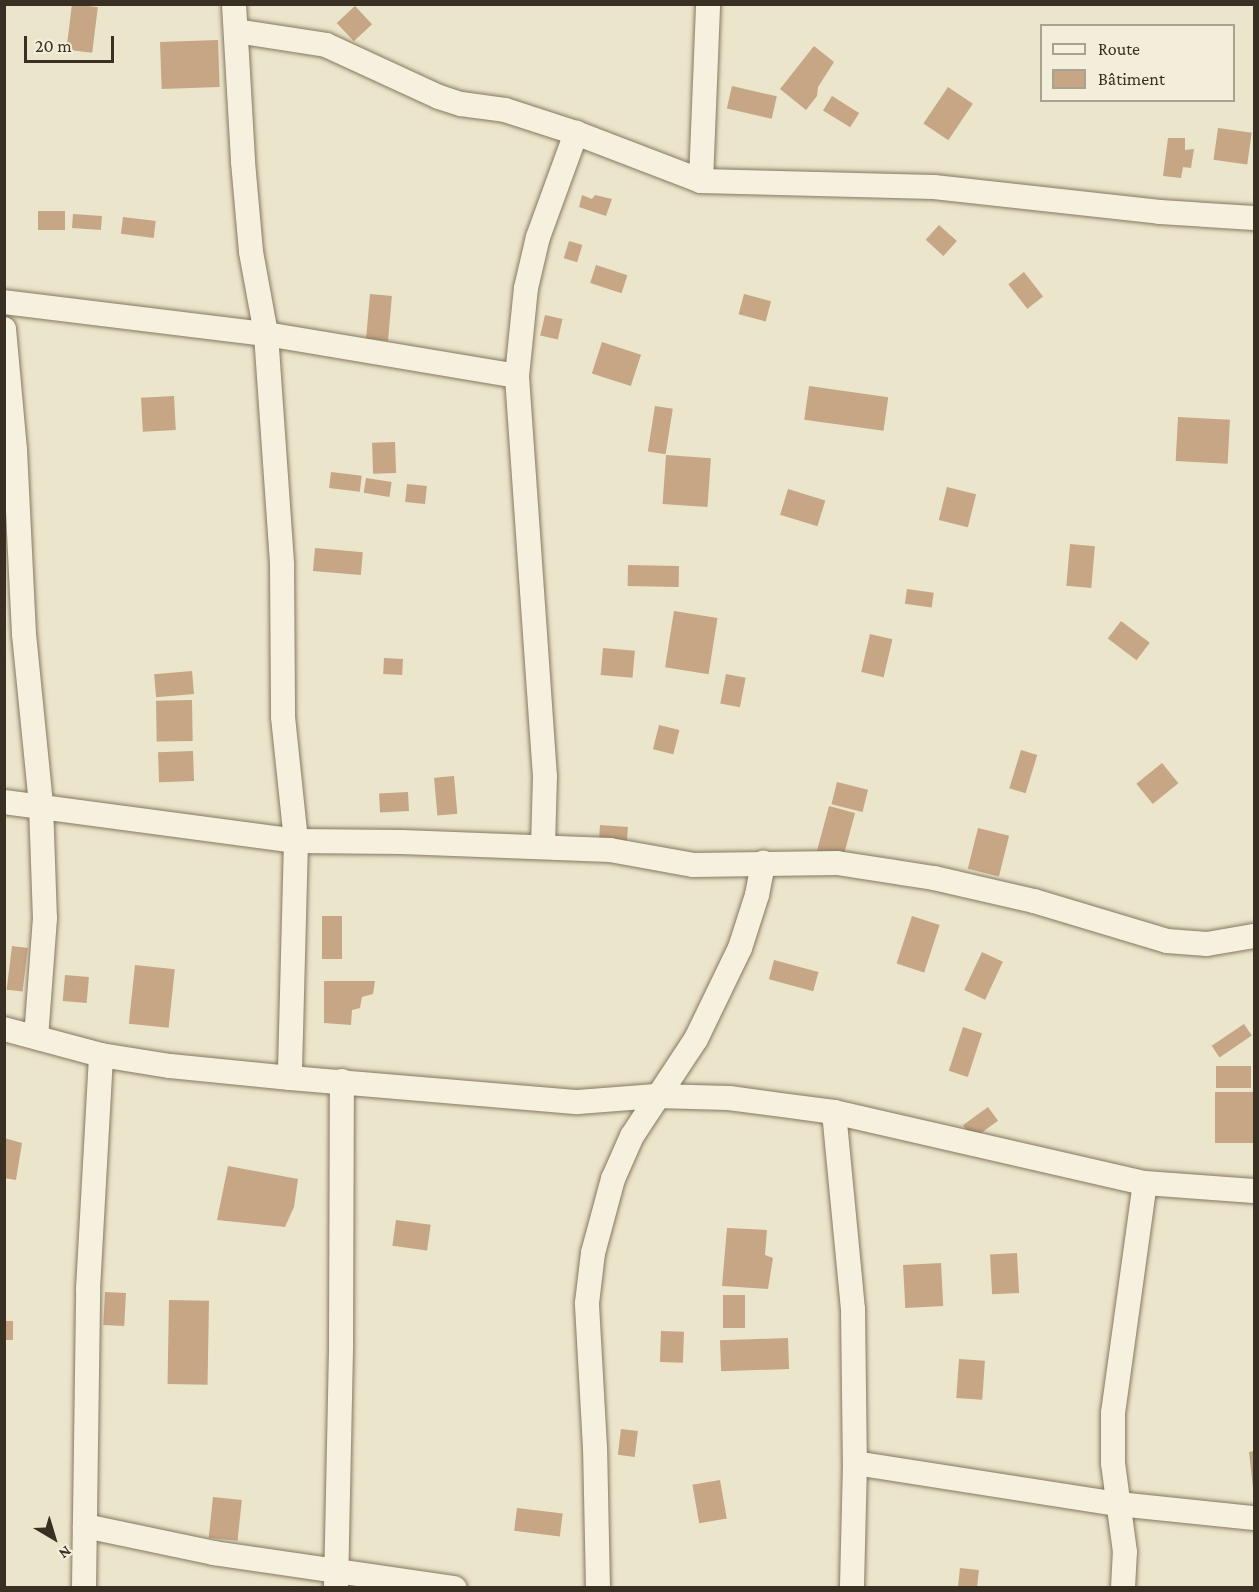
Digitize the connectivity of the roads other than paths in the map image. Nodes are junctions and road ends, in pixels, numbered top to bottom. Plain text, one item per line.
1 (234, 4) edge
2 (708, 4) edge
3 (236, 31) junction
4 (576, 133) junction
5 (702, 181) junction
6 (1254, 219) edge
7 (4, 302) edge
8 (4, 329) edge
9 (266, 333) junction
10 (517, 376) junction
11 (4, 802) edge
12 (41, 805) junction
13 (296, 841) junction
14 (543, 847) junction
15 (763, 863) junction
16 (1254, 936) edge
17 (4, 1029) edge
18 (36, 1036) junction
19 (101, 1055) junction
20 (290, 1078) junction
21 (342, 1081) junction
22 (656, 1096) junction
23 (834, 1112) junction
24 (1145, 1183) junction
25 (1254, 1191) edge
26 (855, 1462) junction
27 (1118, 1504) junction
28 (1254, 1518) edge
29 (85, 1526) junction
30 (336, 1579) edge
31 (84, 1587) edge
32 (454, 1587) edge
33 (598, 1587) edge
34 (852, 1587) edge
35 (1123, 1587) edge

1 - 3 street
2 - 5 street
3 - 4 street
3 - 9 street
4 - 5 street
4 - 10 street
5 - 6 street
7 - 9 street
8 - 12 street
9 - 10 street
9 - 13 street
10 - 14 street
11 - 12 street
12 - 13 street
12 - 18 street
13 - 14 street
13 - 20 street
14 - 15 street
15 - 16 street
15 - 22 street
17 - 18 street
18 - 19 street
19 - 20 street
19 - 29 street
20 - 21 street
21 - 22 street
21 - 30 street
22 - 23 street
22 - 33 street
23 - 24 street
23 - 26 street
24 - 25 street
24 - 27 street
26 - 27 street
26 - 34 street
27 - 28 street
27 - 35 street
29 - 30 street
29 - 31 street
30 - 32 street

